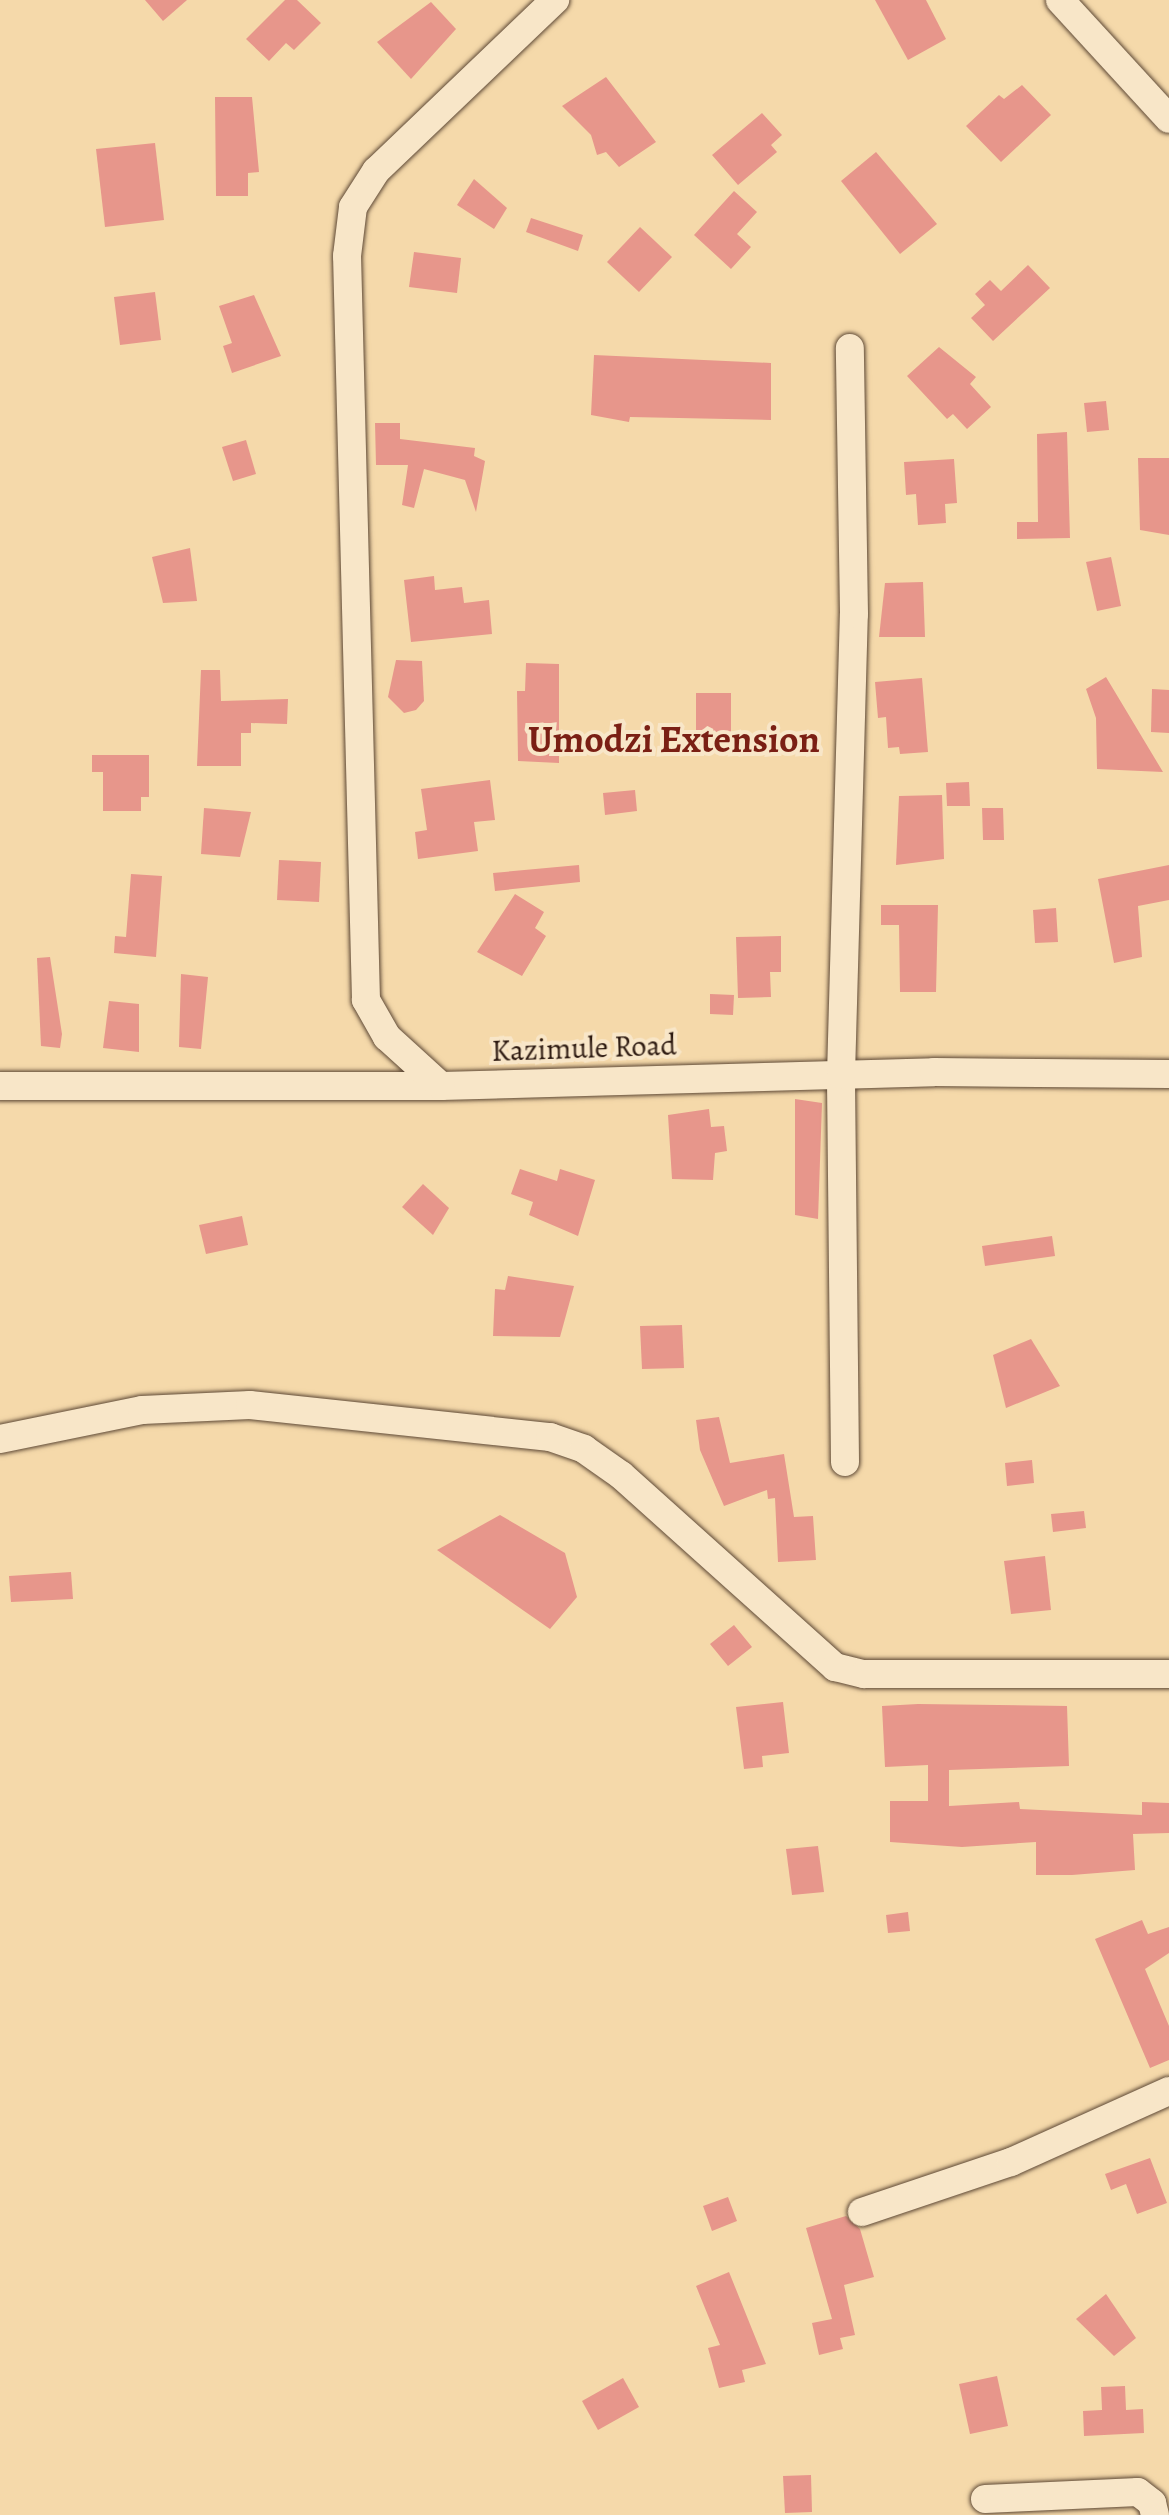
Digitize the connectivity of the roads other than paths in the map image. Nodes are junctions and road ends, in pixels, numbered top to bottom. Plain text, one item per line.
1 (555, 0) edge
2 (1060, 0) edge
3 (1169, 119) edge
4 (850, 348) dead end
5 (1169, 1074) edge
6 (841, 1075) junction
7 (0, 1086) edge
8 (441, 1086) junction
9 (0, 1439) edge
10 (845, 1462) dead end
11 (1169, 1674) edge
12 (1169, 2091) edge
13 (862, 2212) dead end
14 (985, 2499) dead end
15 (1155, 2515) edge

1 - 8 street
2 - 3 street
4 - 6 street
5 - 6 street, Kazimule Road
6 - 8 street, Kazimule Road
6 - 10 street
7 - 8 street, Kazimule Road
9 - 11 street
12 - 13 street
14 - 15 street

